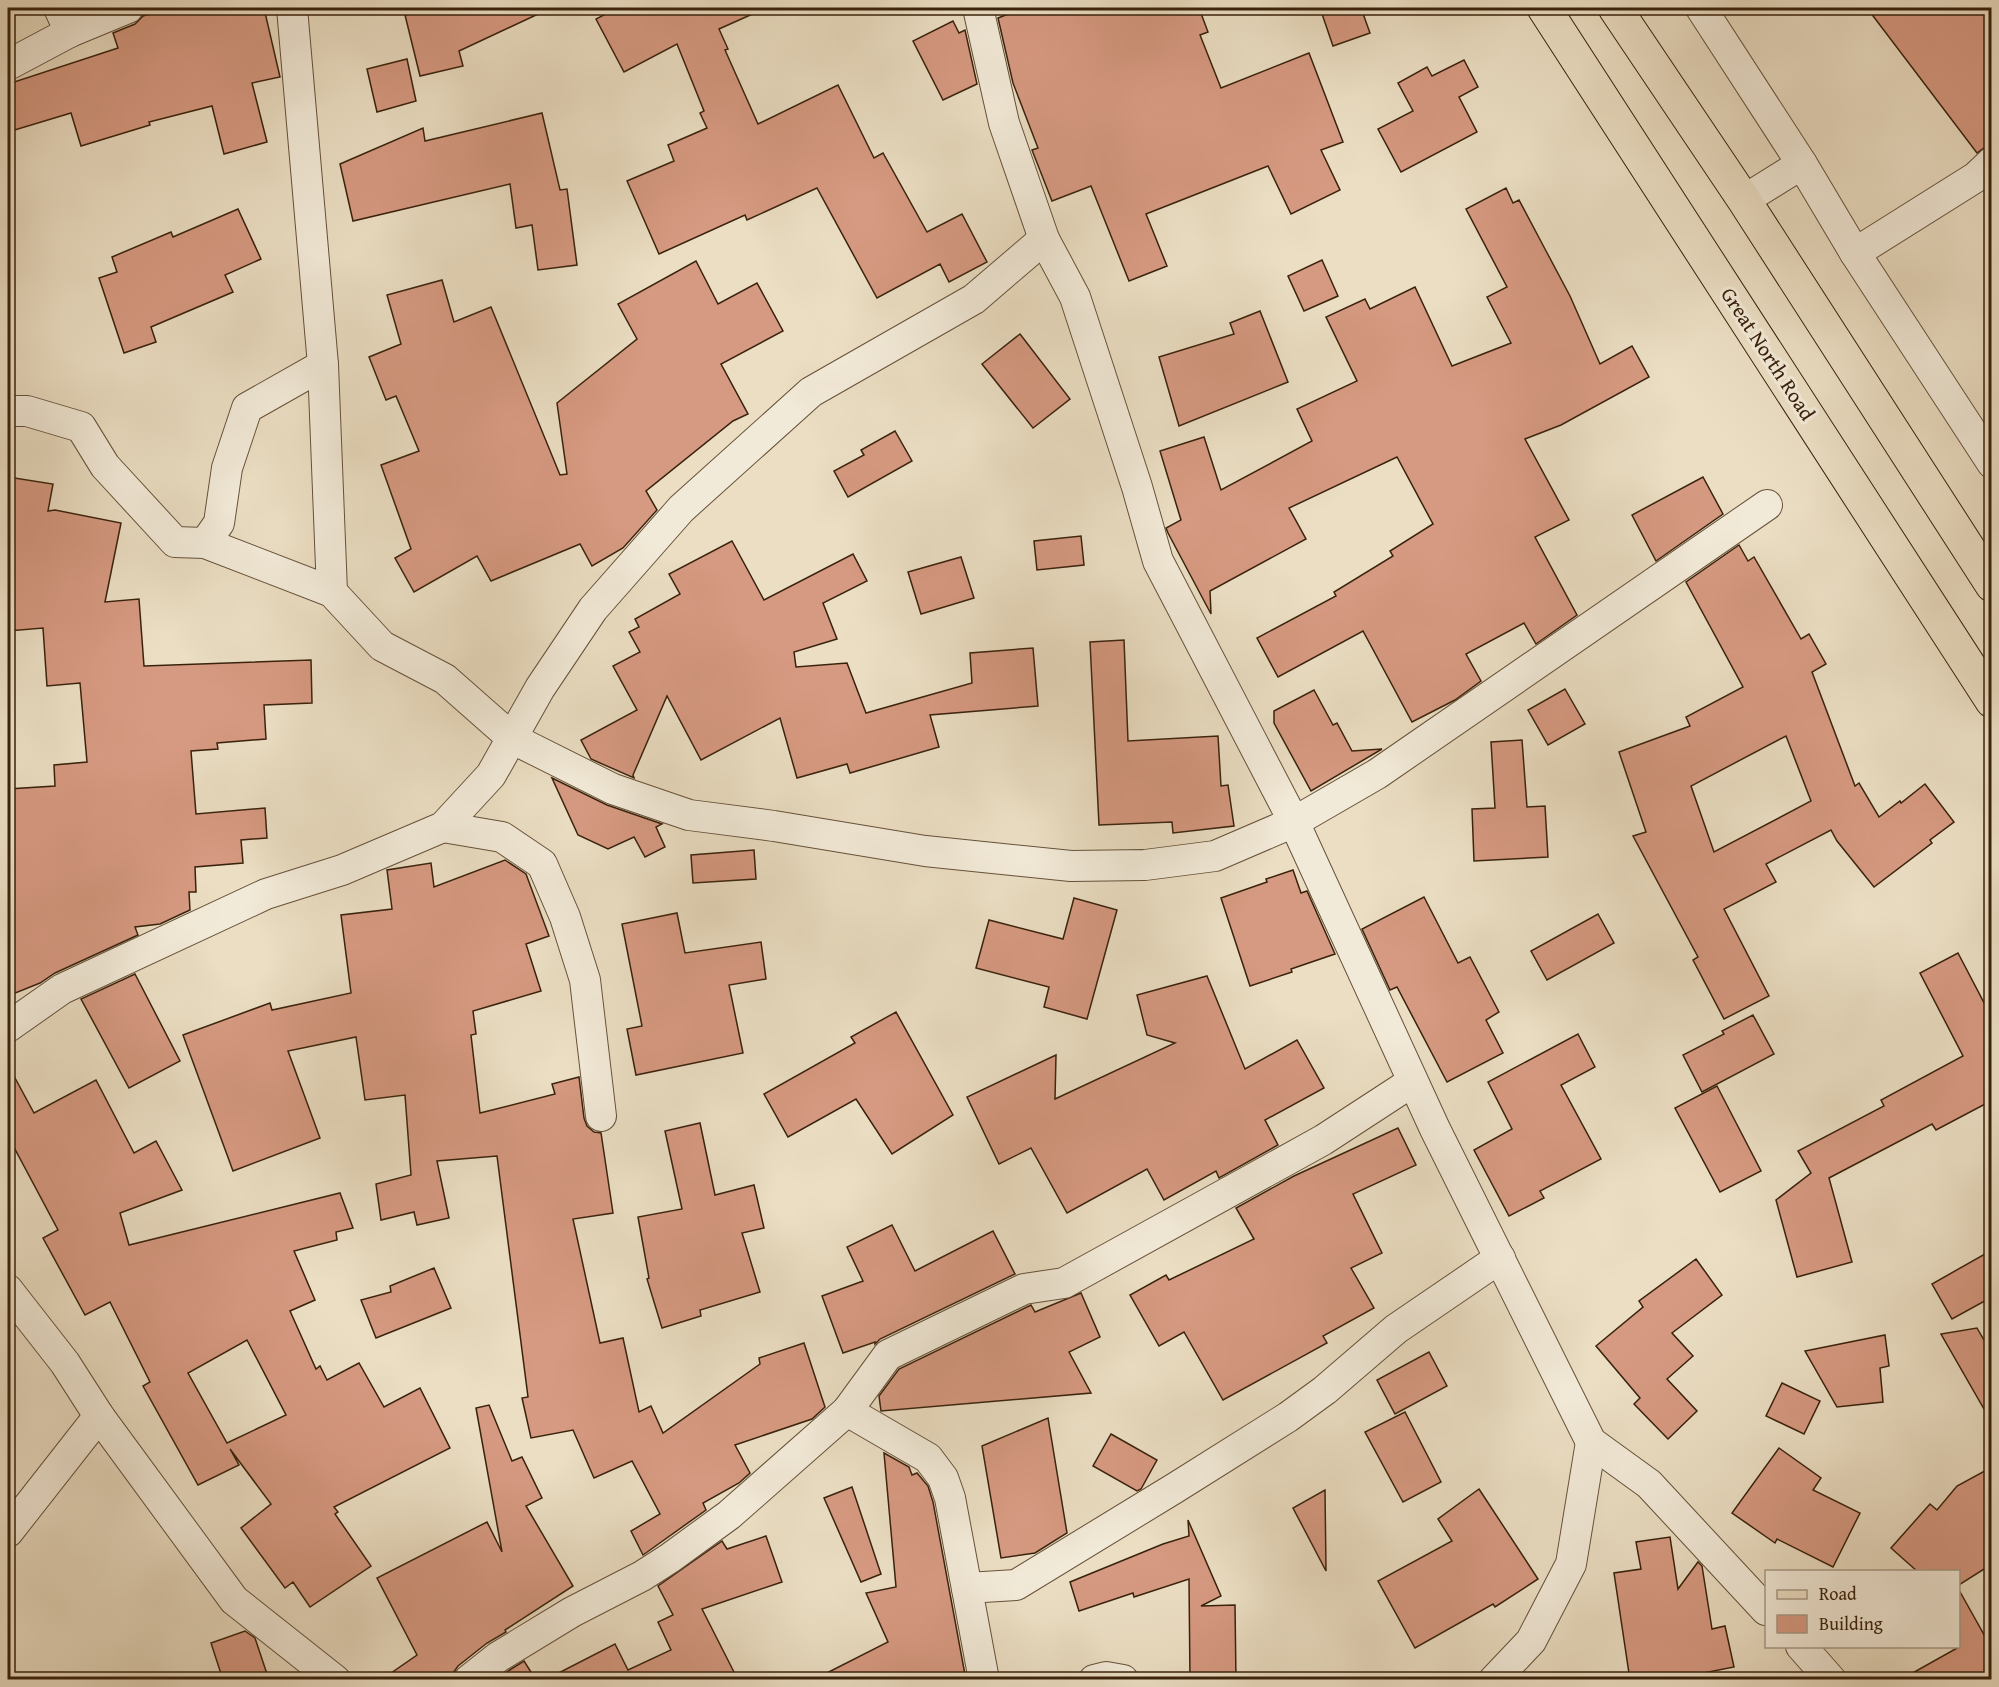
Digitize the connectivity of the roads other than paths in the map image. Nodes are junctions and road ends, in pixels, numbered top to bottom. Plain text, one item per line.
1 (128, 8) edge
2 (292, 8) edge
3 (978, 8) edge
4 (1544, 8) edge
5 (1615, 8) edge
6 (1701, 8) edge
7 (64, 20) edge
8 (8, 65) edge
9 (1992, 162) edge
10 (1802, 165) junction
11 (1744, 200) junction
12 (1044, 239) junction
13 (1855, 253) junction
14 (323, 365) junction
15 (8, 411) edge
16 (1992, 463) edge
17 (1767, 505) dead end
18 (205, 543) junction
19 (1992, 585) edge
20 (332, 592) junction
21 (1992, 701) edge
22 (513, 739) junction
23 (1294, 822) junction
24 (443, 827) junction
25 (8, 1027) edge
26 (1413, 1082) junction
27 (601, 1116) dead end
28 (1500, 1258) junction
29 (8, 1290) edge
30 (847, 1411) junction
31 (99, 1416) junction
32 (1591, 1442) junction
33 (8, 1532) edge
34 (968, 1588) junction
35 (1765, 1608) edge
36 (1802, 1648) edge
37 (335, 1680) edge
38 (469, 1680) edge
39 (984, 1680) edge
40 (1094, 1680) edge
41 (1122, 1680) edge
42 (1494, 1680) edge
43 (1831, 1680) edge

1 - 7 street
2 - 14 street
3 - 12 street
4 - 21 main road, Great North Road
5 - 11 main road
6 - 10 street
7 - 8 street
9 - 13 street
10 - 11 street
10 - 13 street
11 - 19 main road
12 - 22 street
12 - 23 street
13 - 16 street
14 - 18 street
14 - 20 street
15 - 18 street
17 - 23 street
18 - 20 street
20 - 22 street
22 - 23 street
22 - 24 street
23 - 26 street
24 - 25 street
24 - 27 street
26 - 28 street
26 - 30 street
28 - 32 street
28 - 34 street
29 - 31 street
30 - 34 street
30 - 38 street
31 - 33 street
31 - 37 street
32 - 35 street
32 - 42 street
34 - 39 street
36 - 43 street
40 - 41 street

